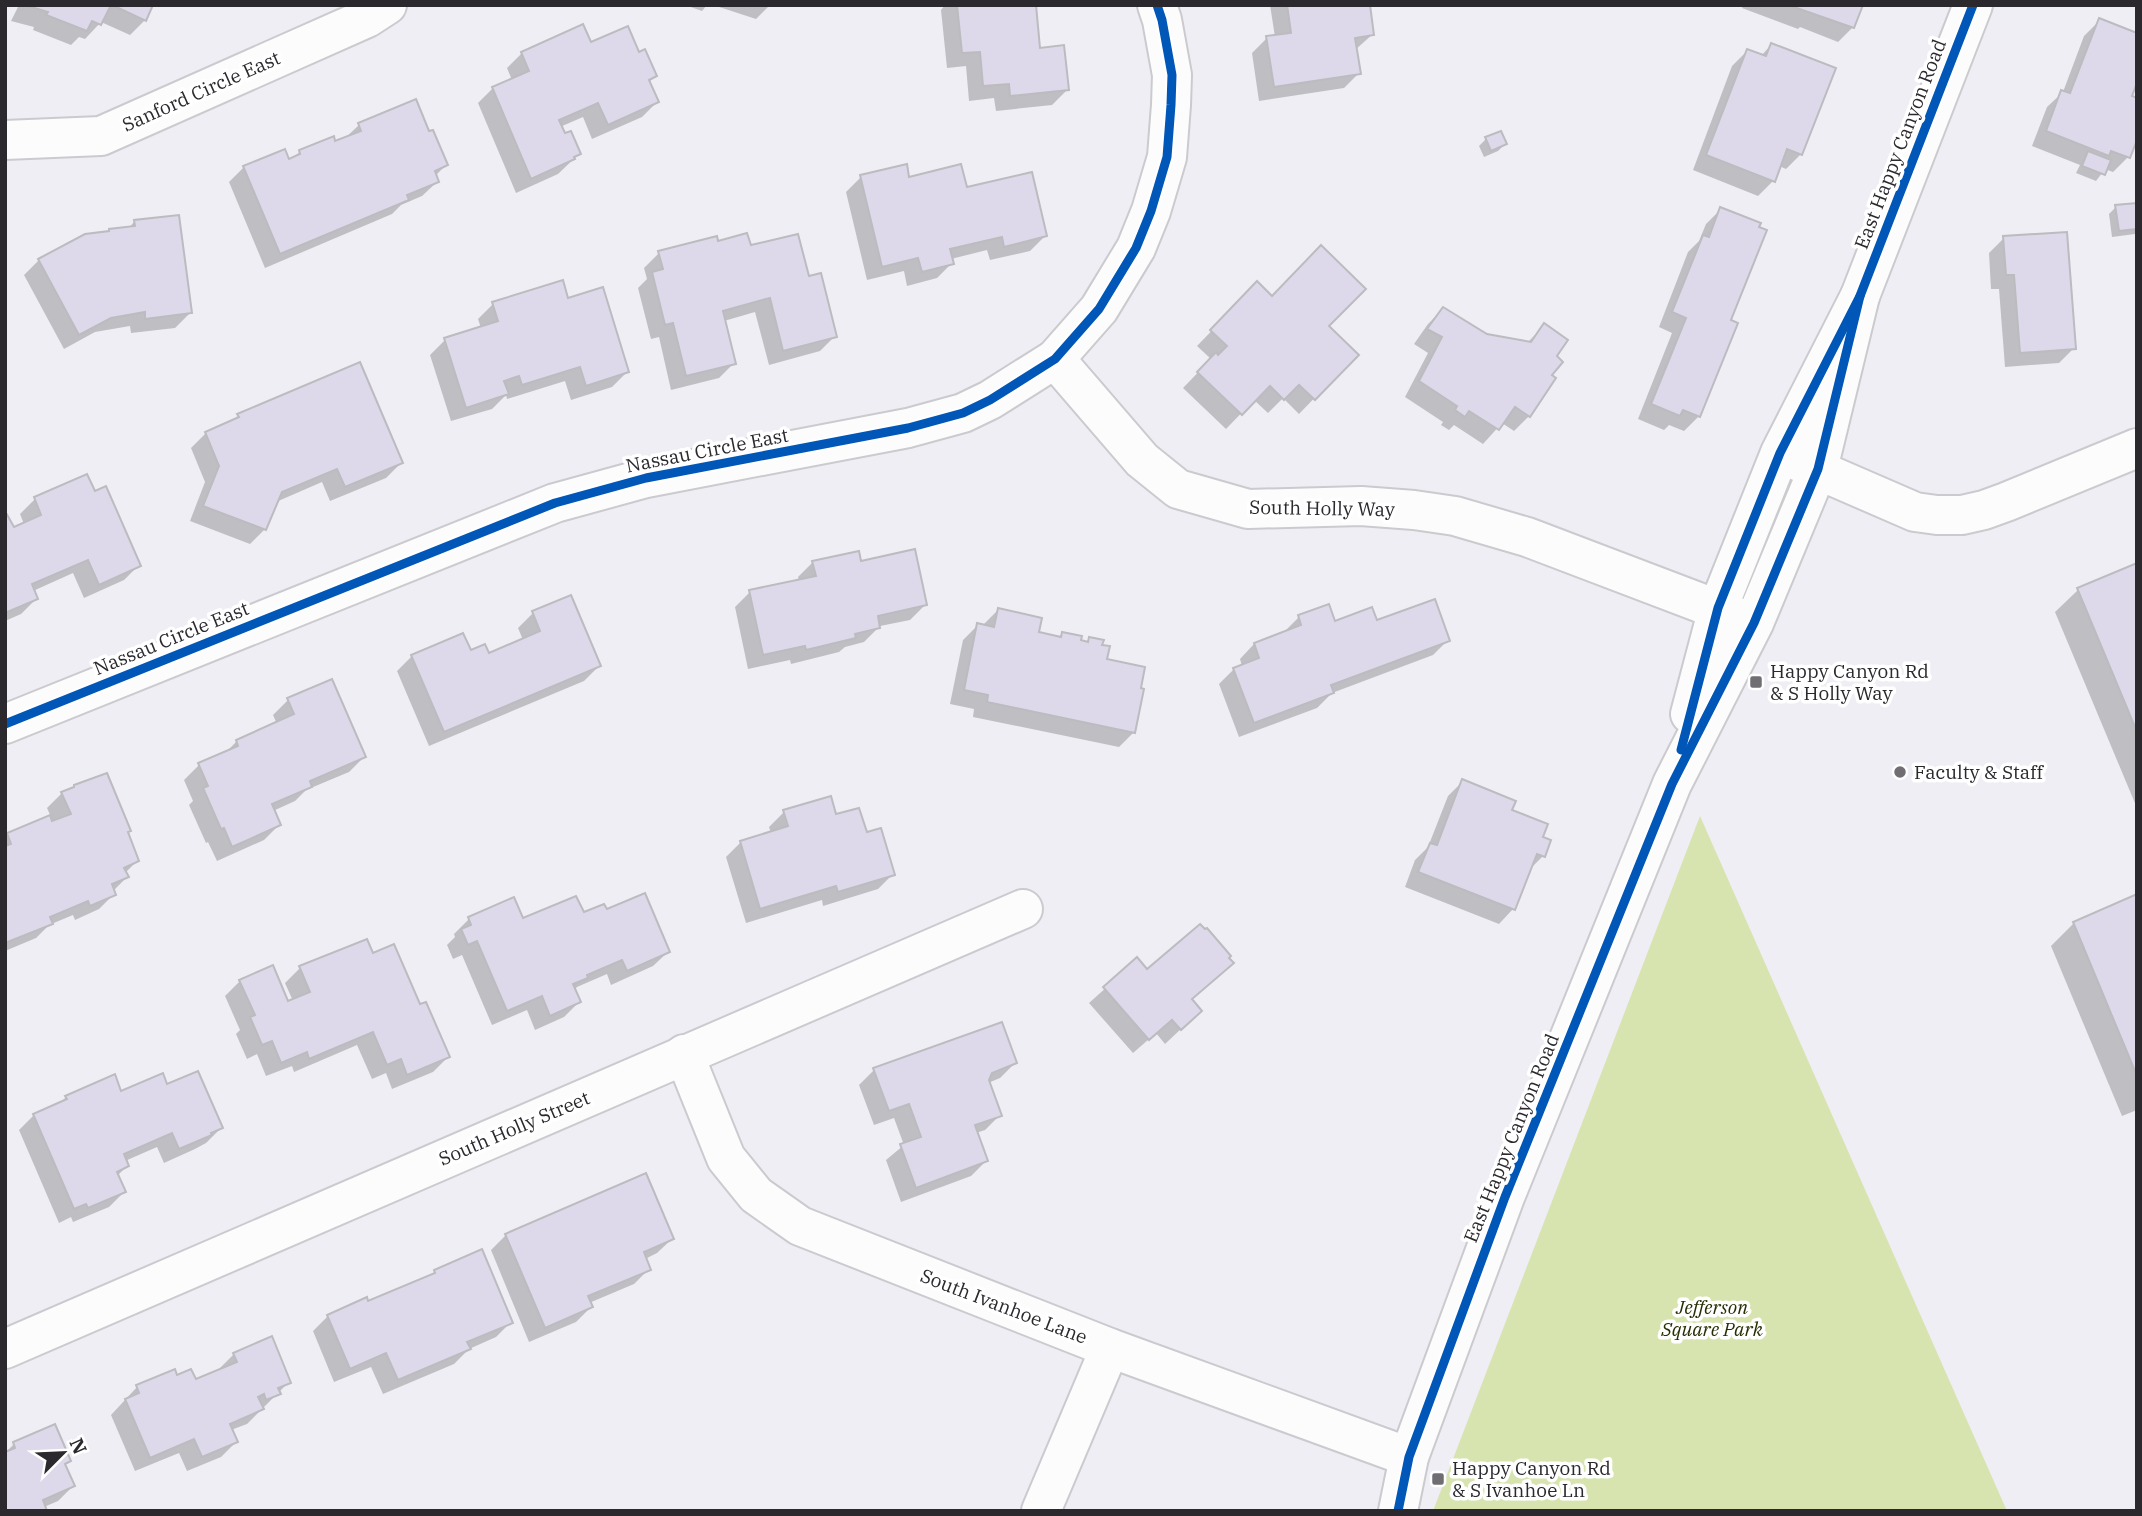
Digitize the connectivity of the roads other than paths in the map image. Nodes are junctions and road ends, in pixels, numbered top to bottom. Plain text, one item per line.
1 (387, 5) edge
2 (1157, 5) edge
3 (1973, 5) edge
4 (5, 140) edge
5 (1860, 296) junction
6 (1055, 359) junction
7 (2137, 448) edge
8 (1780, 453) junction
9 (1818, 470) junction
10 (1718, 608) junction
11 (1754, 623) junction
12 (5, 724) edge
13 (1672, 784) junction
14 (1023, 909) dead end
15 (684, 1054) junction
16 (1110, 1348) junction
17 (5, 1349) edge
18 (1409, 1457) junction
19 (1041, 1511) edge
20 (1377, 1511) edge
21 (1398, 1511) edge

1 - 4 street, Sanford Circle East
2 - 6 street, Nassau Circle East
3 - 5 street, East Happy Canyon Road
5 - 8 street, East Happy Canyon Road
5 - 9 street, East Happy Canyon Road
6 - 10 street, South Holly Way
6 - 12 street, Nassau Circle East
7 - 9 street
8 - 9 street
8 - 10 street, East Happy Canyon Road
9 - 11 street, East Happy Canyon Road
10 - 11 street, South Holly Way
10 - 13 street, East Happy Canyon Road
11 - 13 street, East Happy Canyon Road
13 - 18 street, East Happy Canyon Road
14 - 15 street, South Holly Street
15 - 16 street, South Ivanhoe Lane
15 - 17 street, South Holly Street
16 - 18 street, South Ivanhoe Lane
16 - 19 street
18 - 20 street, East Happy Canyon Road
18 - 21 street, East Happy Canyon Road

